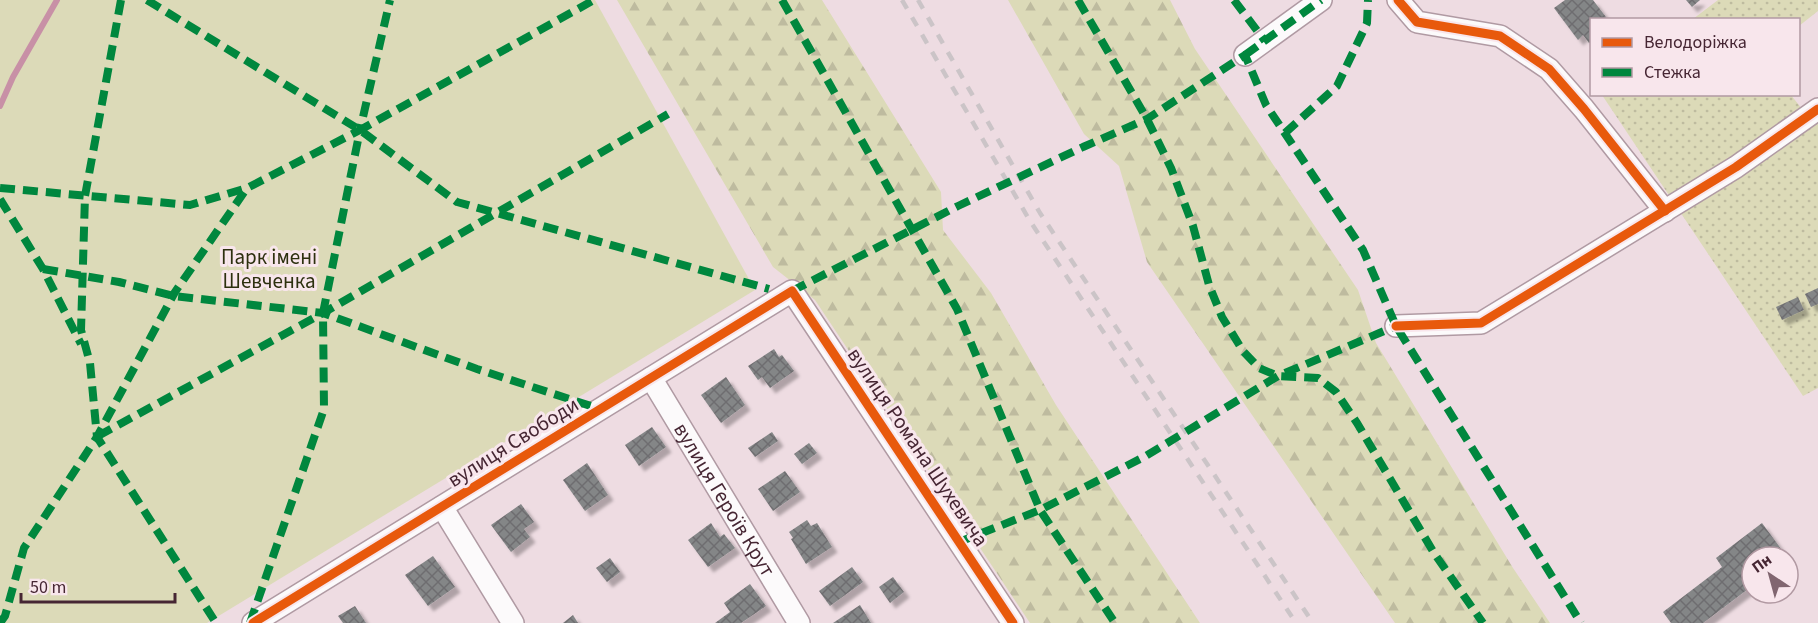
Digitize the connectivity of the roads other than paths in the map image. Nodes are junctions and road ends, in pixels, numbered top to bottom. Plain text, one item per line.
1 (1321, 0) edge
2 (1398, 0) edge
3 (1245, 55) dead end
4 (1818, 109) edge
5 (1665, 211) junction
6 (792, 291) joint
7 (1396, 326) dead end
8 (651, 378) junction
9 (442, 507) junction
10 (253, 623) edge
11 (513, 623) edge
12 (799, 623) edge
13 (1013, 623) edge

1 - 3 street
2 - 5 street
4 - 5 street
5 - 7 street
6 - 8 street, вулиця Свободи
6 - 13 street, вулиця Романа Шухевича
8 - 9 street, вулиця Свободи
8 - 12 street, вулиця Героїв Крут
9 - 10 street, вулиця Свободи
9 - 11 street

